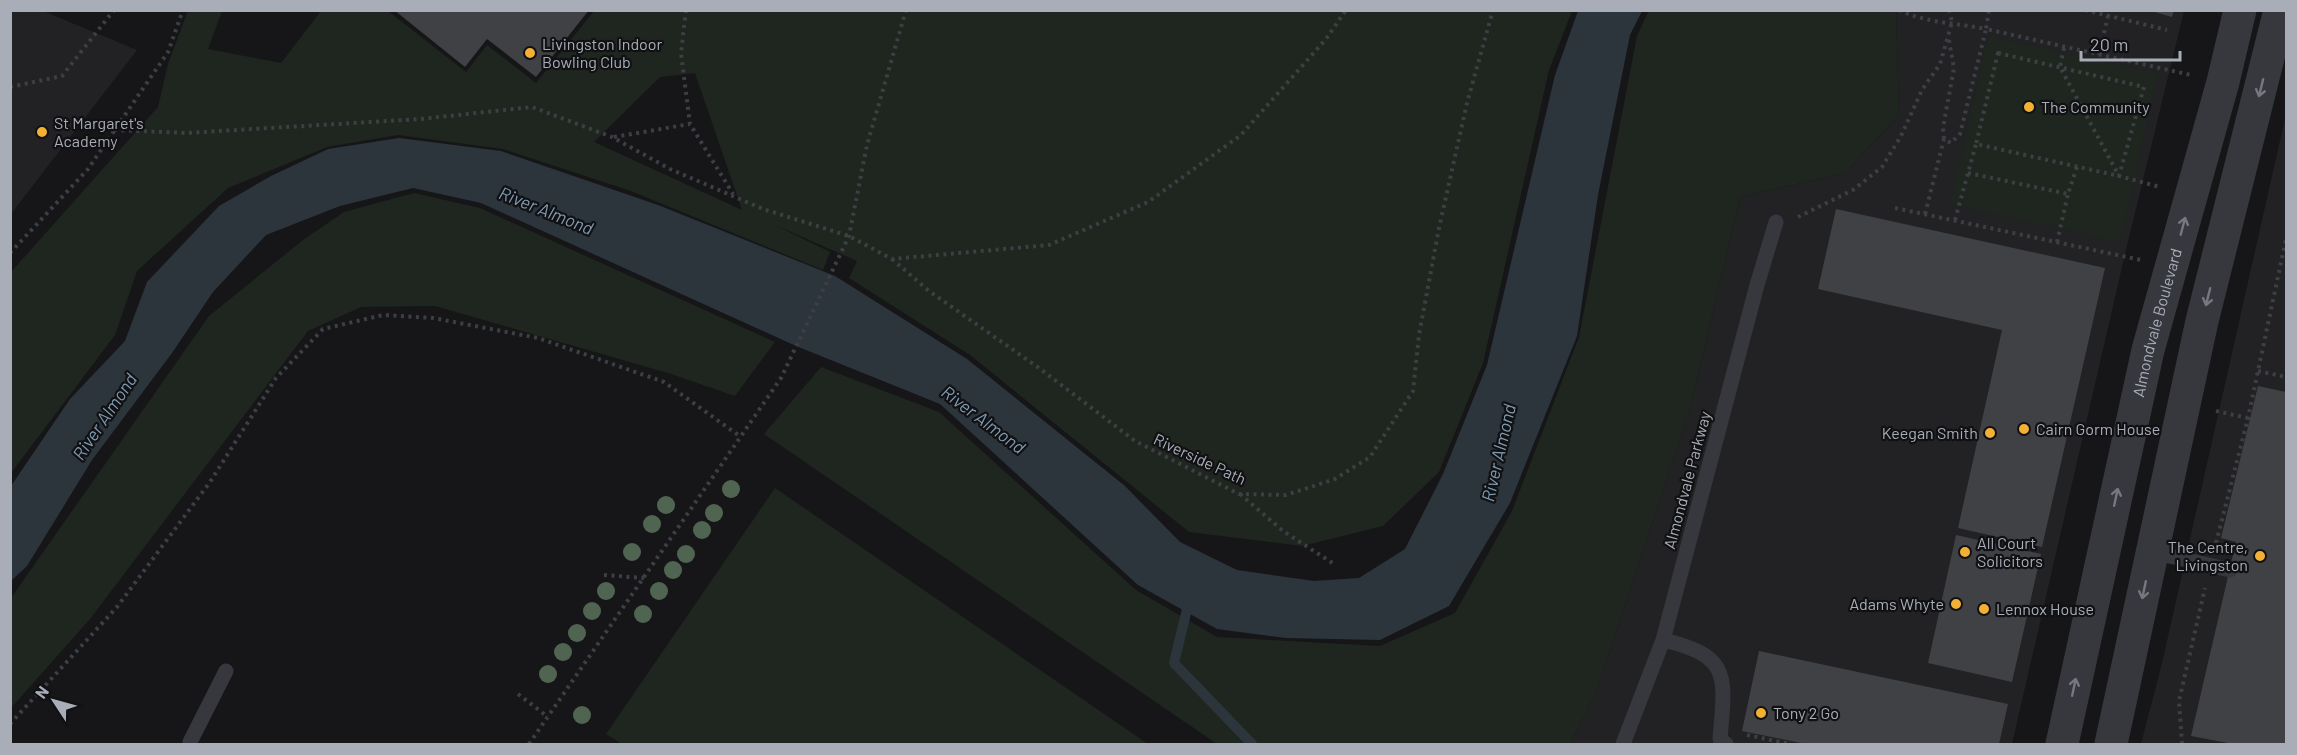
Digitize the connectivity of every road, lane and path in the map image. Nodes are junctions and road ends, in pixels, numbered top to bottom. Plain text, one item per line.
1 (114, 10) edge
2 (183, 10) edge
3 (686, 10) edge
4 (906, 10) edge
5 (1346, 10) edge
6 (1493, 10) edge
7 (1899, 10) edge
8 (1949, 10) edge
9 (1989, 10) edge
10 (2085, 10) edge
11 (2240, 10) edge
12 (2280, 10) edge
13 (2108, 16) junction
14 (1952, 22) junction
15 (1986, 29) junction
16 (2167, 30) dead end
17 (1948, 40) junction
18 (2064, 48) junction
19 (2099, 55) junction
20 (2060, 67) junction
21 (2223, 82) junction
22 (10, 87) edge
23 (690, 124) junction
24 (114, 130) junction
25 (612, 137) junction
26 (1944, 140) junction
27 (1976, 144) junction
28 (2077, 167) junction
29 (1968, 173) junction
30 (2119, 176) junction
31 (2068, 194) junction
32 (733, 195) junction
33 (2191, 196) junction
34 (1895, 208) dead end
35 (1925, 214) junction
36 (1955, 220) junction
37 (1776, 222) joint
38 (849, 236) junction
39 (2286, 239) edge
40 (2057, 242) junction
41 (10, 253) edge
42 (892, 259) junction
43 (2172, 266) junction
44 (2258, 371) junction
45 (2286, 377) edge
46 (741, 437) junction
47 (1239, 494) junction
48 (2152, 552) junction
49 (1334, 564) dead end
50 (2211, 566) junction
51 (2230, 570) dead end
52 (604, 575) dead end
53 (644, 578) junction
54 (1663, 640) junction
55 (226, 671) dead end
56 (518, 694) dead end
57 (548, 717) junction
58 (10, 724) edge
59 (1743, 734) dead end
60 (190, 742) dead end
61 (529, 744) edge
62 (1623, 744) edge
63 (1726, 744) edge
64 (1790, 744) edge
65 (2061, 744) edge
66 (2111, 744) edge
67 (2182, 744) edge
68 (2188, 744) edge

1 - 22 path
2 - 24 path
3 - 23 path
4 - 38 path
5 - 42 path
6 - 47 path, Riverside Path
7 - 14 path
8 - 14 path
9 - 15 path
10 - 13 path
11 - 21 street, Almondvale Boulevard
12 -> 48 street
13 - 16 path
13 - 19 path
14 - 15 path
14 - 17 path
15 - 18 path
15 - 26 path
17 - 26 path
17 - 37 path
18 - 19 path
18 - 20 path
19 - 21 path
20 - 27 path
20 - 30 path
20 - 30 path
21 - 33 street, Almondvale Boulevard
23 - 25 path
23 - 32 path
24 - 25 path, Riverside Path
24 - 41 path
25 - 32 path, Riverside Path
26 - 35 path
27 - 28 path
27 - 29 path
28 - 30 path
28 - 31 path
29 - 31 path
29 - 36 path
30 - 33 path
31 - 40 path
32 - 38 path, Riverside Path
43 -> 33 street, Almondvale Boulevard
34 - 35 path
35 - 36 path
36 - 40 path
37 - 54 lane, Almondvale Parkway
38 - 42 path, Riverside Path
38 - 46 path
39 - 44 path
40 - 43 path
42 - 47 path, Riverside Path
65 -> 43 street, Almondvale Boulevard
44 - 45 path
44 - 50 path
46 - 53 path
46 - 58 path
47 - 49 path
48 - 50 lane
48 -> 66 street
50 - 51 lane
50 - 67 path
52 - 53 path
53 - 57 path
54 - 62 lane, Almondvale Parkway
54 - 63 lane
55 - 60 lane
56 - 57 path
57 - 61 path
59 - 64 path
67 - 68 path

